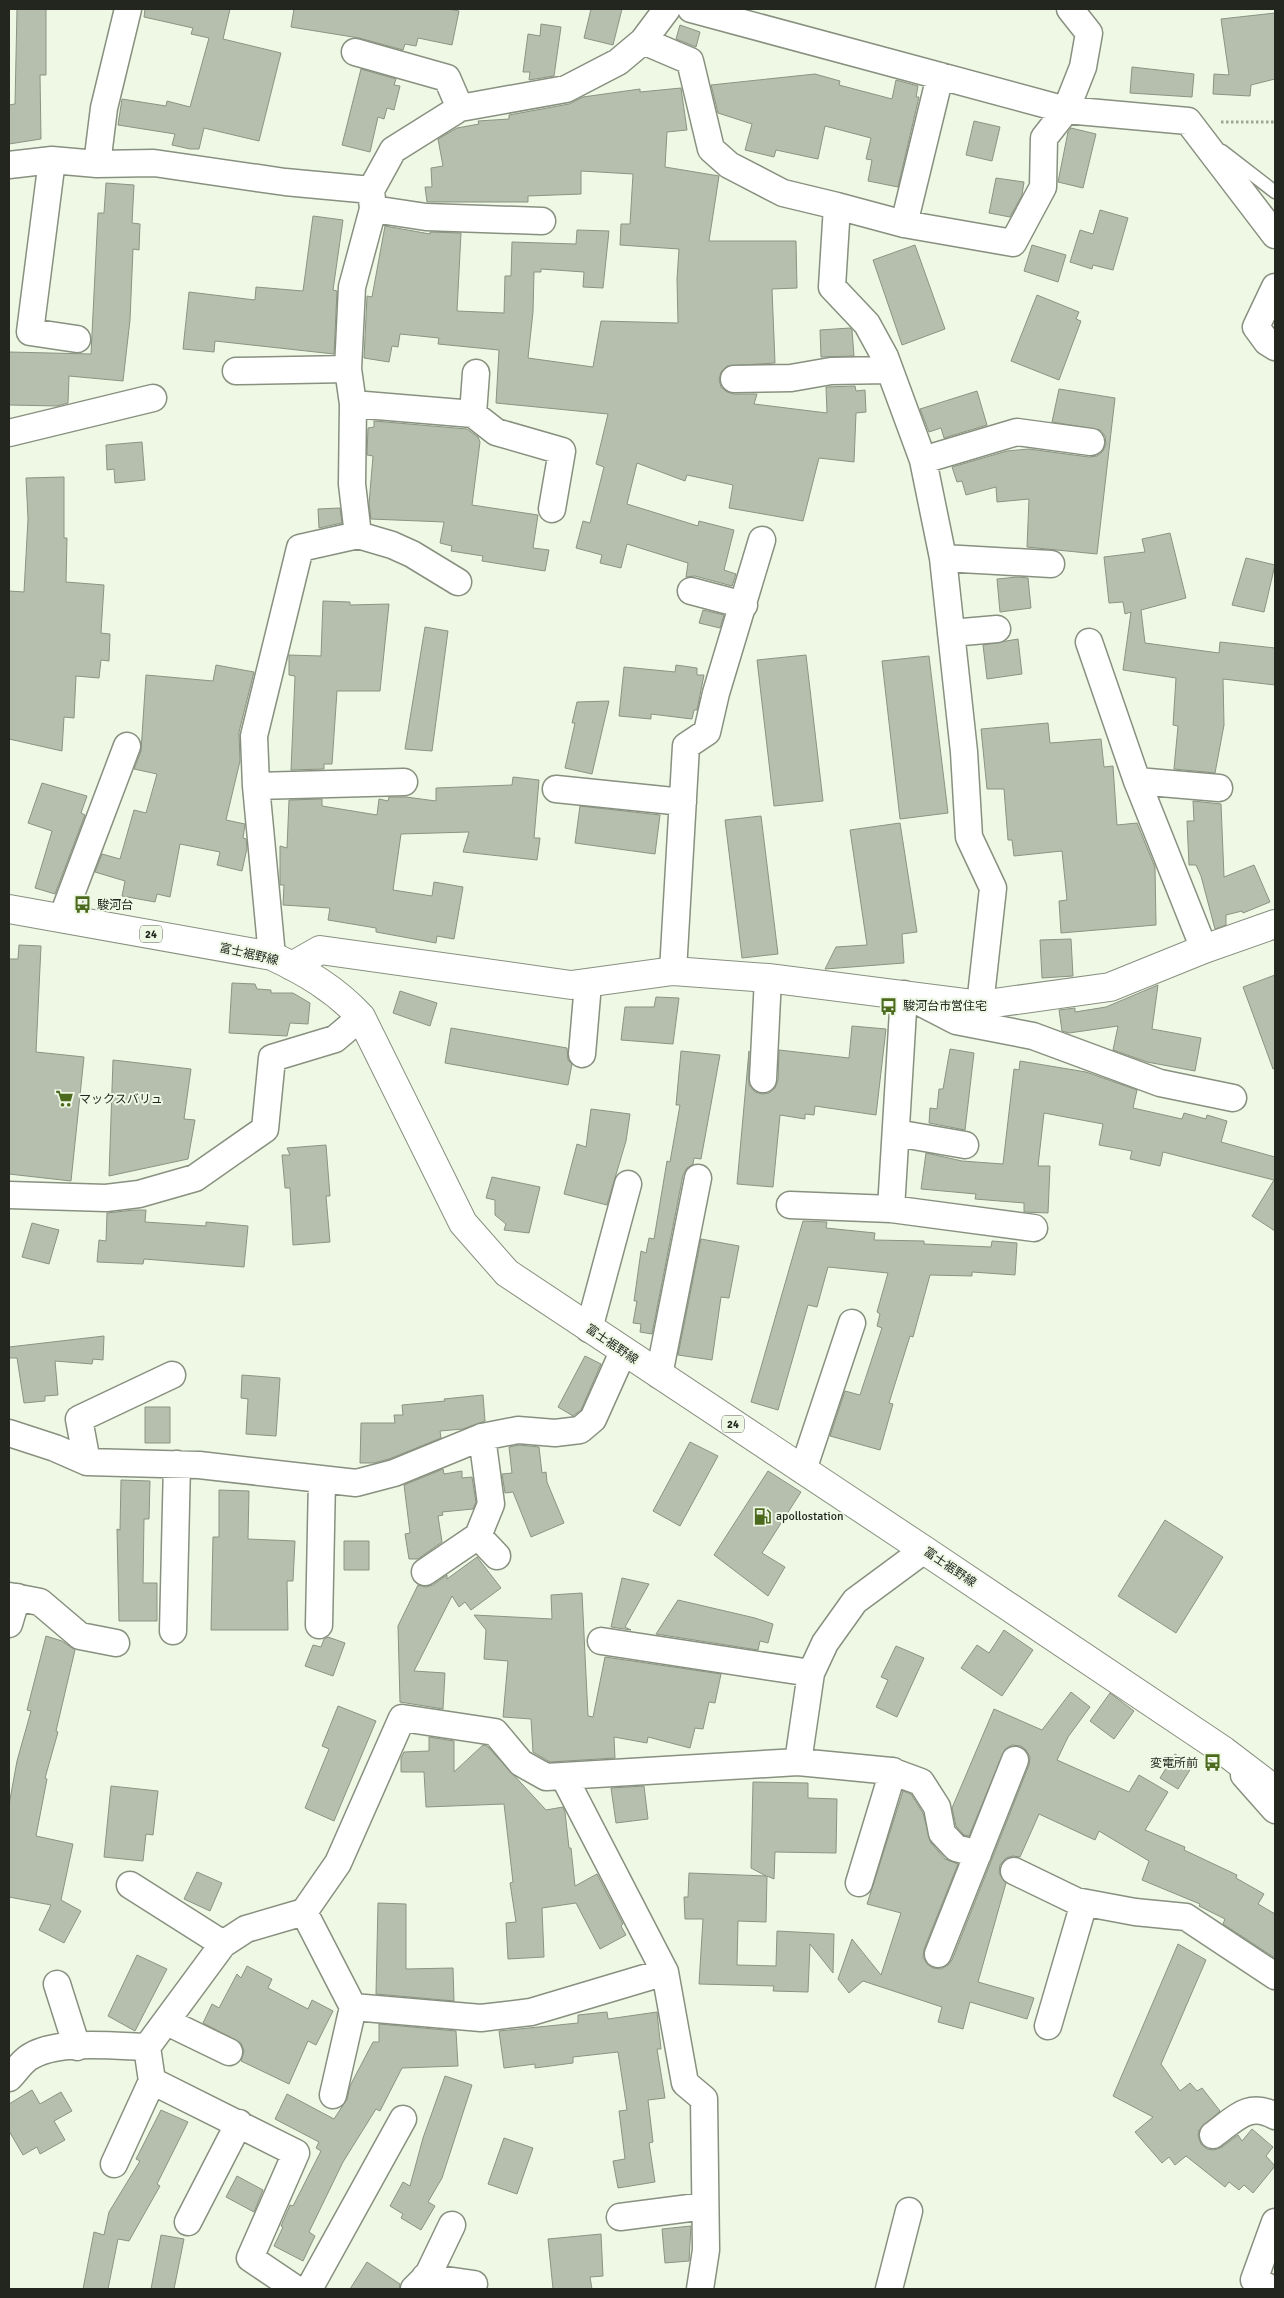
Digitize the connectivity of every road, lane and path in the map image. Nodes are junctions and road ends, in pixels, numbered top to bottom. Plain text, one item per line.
1 (128, 9) edge
2 (667, 9) edge
3 (691, 9) edge
4 (1070, 9) edge
5 (643, 41) junction
6 (355, 52) dead end
7 (940, 76) junction
8 (460, 108) junction
9 (1066, 110) junction
10 (1275, 122) edge
11 (1191, 125) junction
12 (52, 160) junction
13 (96, 164) junction
14 (9, 165) edge
15 (1275, 192) edge
16 (372, 200) junction
17 (837, 206) junction
18 (542, 221) dead end
19 (904, 224) junction
20 (1275, 235) edge
21 (1275, 288) edge
22 (77, 339) dead end
23 (1275, 347) edge
24 (348, 369) junction
25 (888, 370) junction
26 (236, 371) dead end
27 (476, 373) dead end
28 (734, 379) dead end
29 (153, 398) dead end
30 (353, 404) junction
31 (472, 414) junction
32 (9, 433) edge
33 (1091, 442) dead end
34 (923, 460) junction
35 (552, 509) dead end
36 (358, 535) junction
37 (762, 540) dead end
38 (943, 558) junction
39 (1051, 564) dead end
40 (458, 582) dead end
41 (691, 591) dead end
42 (744, 605) junction
43 (997, 629) dead end
44 (951, 633) junction
45 (1089, 642) dead end
46 (127, 746) dead end
47 (1137, 781) junction
48 (404, 782) dead end
49 (256, 786) junction
50 (1219, 788) dead end
51 (556, 789) dead end
52 (683, 802) junction
53 (9, 909) edge
54 (62, 918) junction
55 (1275, 924) edge
56 (1204, 949) junction
57 (282, 961) junction
58 (673, 971) junction
59 (768, 978) junction
60 (588, 984) junction
61 (904, 994) junction
62 (980, 1005) junction
63 (361, 1017) junction
64 (582, 1054) dead end
65 (763, 1079) dead end
66 (1234, 1098) dead end
67 (896, 1133) junction
68 (965, 1145) dead end
69 (698, 1178) dead end
70 (628, 1184) dead end
71 (9, 1195) edge
72 (790, 1205) dead end
73 (891, 1209) junction
74 (1034, 1228) dead end
75 (852, 1323) dead end
76 (589, 1329) junction
77 (623, 1352) junction
78 (658, 1375) junction
79 (172, 1376) dead end
80 (9, 1434) edge
81 (482, 1437) junction
82 (87, 1462) junction
83 (178, 1464) junction
84 (803, 1470) junction
85 (322, 1480) junction
86 (478, 1536) junction
87 (924, 1550) junction
88 (497, 1556) dead end
89 (425, 1572) dead end
90 (13, 1596) edge
91 (9, 1624) edge
92 (319, 1625) dead end
93 (173, 1631) dead end
94 (601, 1641) dead end
95 (116, 1644) dead end
96 (812, 1673) junction
97 (1224, 1751) junction
98 (1015, 1760) dead end
99 (798, 1762) junction
100 (893, 1771) junction
101 (564, 1777) junction
102 (1275, 1790) edge
103 (1275, 1810) edge
104 (978, 1854) junction
105 (1014, 1871) dead end
106 (859, 1884) dead end
107 (130, 1885) dead end
108 (1084, 1902) junction
109 (304, 1912) junction
110 (223, 1944) junction
111 (938, 1954) dead end
112 (664, 1972) junction
113 (1275, 1976) edge
114 (57, 1984) dead end
115 (353, 2007) junction
116 (167, 2022) junction
117 (1048, 2026) dead end
118 (77, 2047) junction
119 (147, 2047) junction
120 (229, 2052) dead end
121 (9, 2078) edge
122 (152, 2081) junction
123 (333, 2095) dead end
124 (1275, 2116) edge
125 (403, 2119) dead end
126 (239, 2123) junction
127 (1214, 2135) dead end
128 (114, 2164) dead end
129 (705, 2206) junction
130 (909, 2211) dead end
131 (620, 2217) dead end
132 (188, 2222) dead end
133 (1275, 2222) edge
134 (452, 2225) dead end
135 (420, 2283) edge
136 (474, 2284) dead end
137 (1260, 2286) edge
138 (296, 2289) edge
139 (309, 2289) edge
140 (700, 2289) edge
141 (889, 2289) edge

1 - 13 street
2 - 5 street
3 - 7 street
4 - 9 street
5 - 8 street
5 - 17 street
6 - 8 street
7 - 9 street
7 - 19 street
8 - 16 street
9 - 11 street
9 - 19 street
10 - 11 path
11 - 15 lane
11 - 20 street
12 - 13 street
12 - 14 street
12 - 22 street
13 - 16 street
16 - 18 street
16 - 24 street
17 - 19 street
17 - 25 street
21 - 23 street
24 - 26 street
24 - 30 street
25 - 28 street
25 - 34 street
27 - 31 street
29 - 32 street
30 - 31 street
30 - 36 street
31 - 35 street
33 - 34 street
34 - 38 street
36 - 40 street
36 - 49 street
37 - 42 street
38 - 39 street
38 - 44 street
41 - 42 street
42 - 52 street
43 - 44 street
44 - 62 street
45 - 47 street
46 - 54 street
47 - 50 street
47 - 56 street
48 - 49 street
49 - 57 street
51 - 52 street
52 - 58 street
53 - 54 main road, 富士裾野線 / 24
54 - 57 main road, 富士裾野線 / 24
55 - 56 main road
56 - 62 main road
57 - 60 main road
57 - 63 main road, 富士裾野線 / 24
58 - 59 main road
58 - 60 main road
59 - 61 main road
59 - 65 street
60 - 64 street
61 - 62 main road
61 - 66 street
61 - 67 street
63 - 71 street
63 - 76 main road, 富士裾野線 / 24
67 - 68 street
67 - 73 street
69 - 78 street
70 - 76 street
72 - 73 street
73 - 74 street
75 - 84 street
76 - 77 main road, 富士裾野線 / 24
77 - 78 main road, 富士裾野線 / 24
77 - 81 street
78 - 84 main road, 富士裾野線 / 24
79 - 82 street
80 - 82 street
81 - 85 street
81 - 86 street
82 - 83 street
83 - 85 street
83 - 93 street
84 - 87 main road, 富士裾野線 / 24
85 - 92 street
86 - 88 street
86 - 89 street
87 - 96 street
87 - 97 main road, 富士裾野線 / 24
90 - 91 street
90 - 95 street
94 - 96 street
96 - 99 street
97 - 102 main road, 富士裾野線 / 24
97 - 103 street
98 - 104 street
99 - 100 street
99 - 101 street
100 - 104 street
100 - 106 street
101 - 109 street
101 - 112 street
104 - 111 street
105 - 108 street
107 - 110 street
108 - 113 street
108 - 117 street
109 - 110 street
109 - 115 street
110 - 116 street
112 - 115 street
112 - 129 street
114 - 118 street
115 - 123 street
116 - 119 street
116 - 120 street
118 - 119 street
118 - 121 street
119 - 122 street
122 - 126 street
122 - 128 street
124 - 127 street
125 - 139 street
126 - 132 street
126 - 138 street
129 - 131 street
129 - 140 street
130 - 141 street
133 - 137 street
134 - 135 street
135 - 136 street

